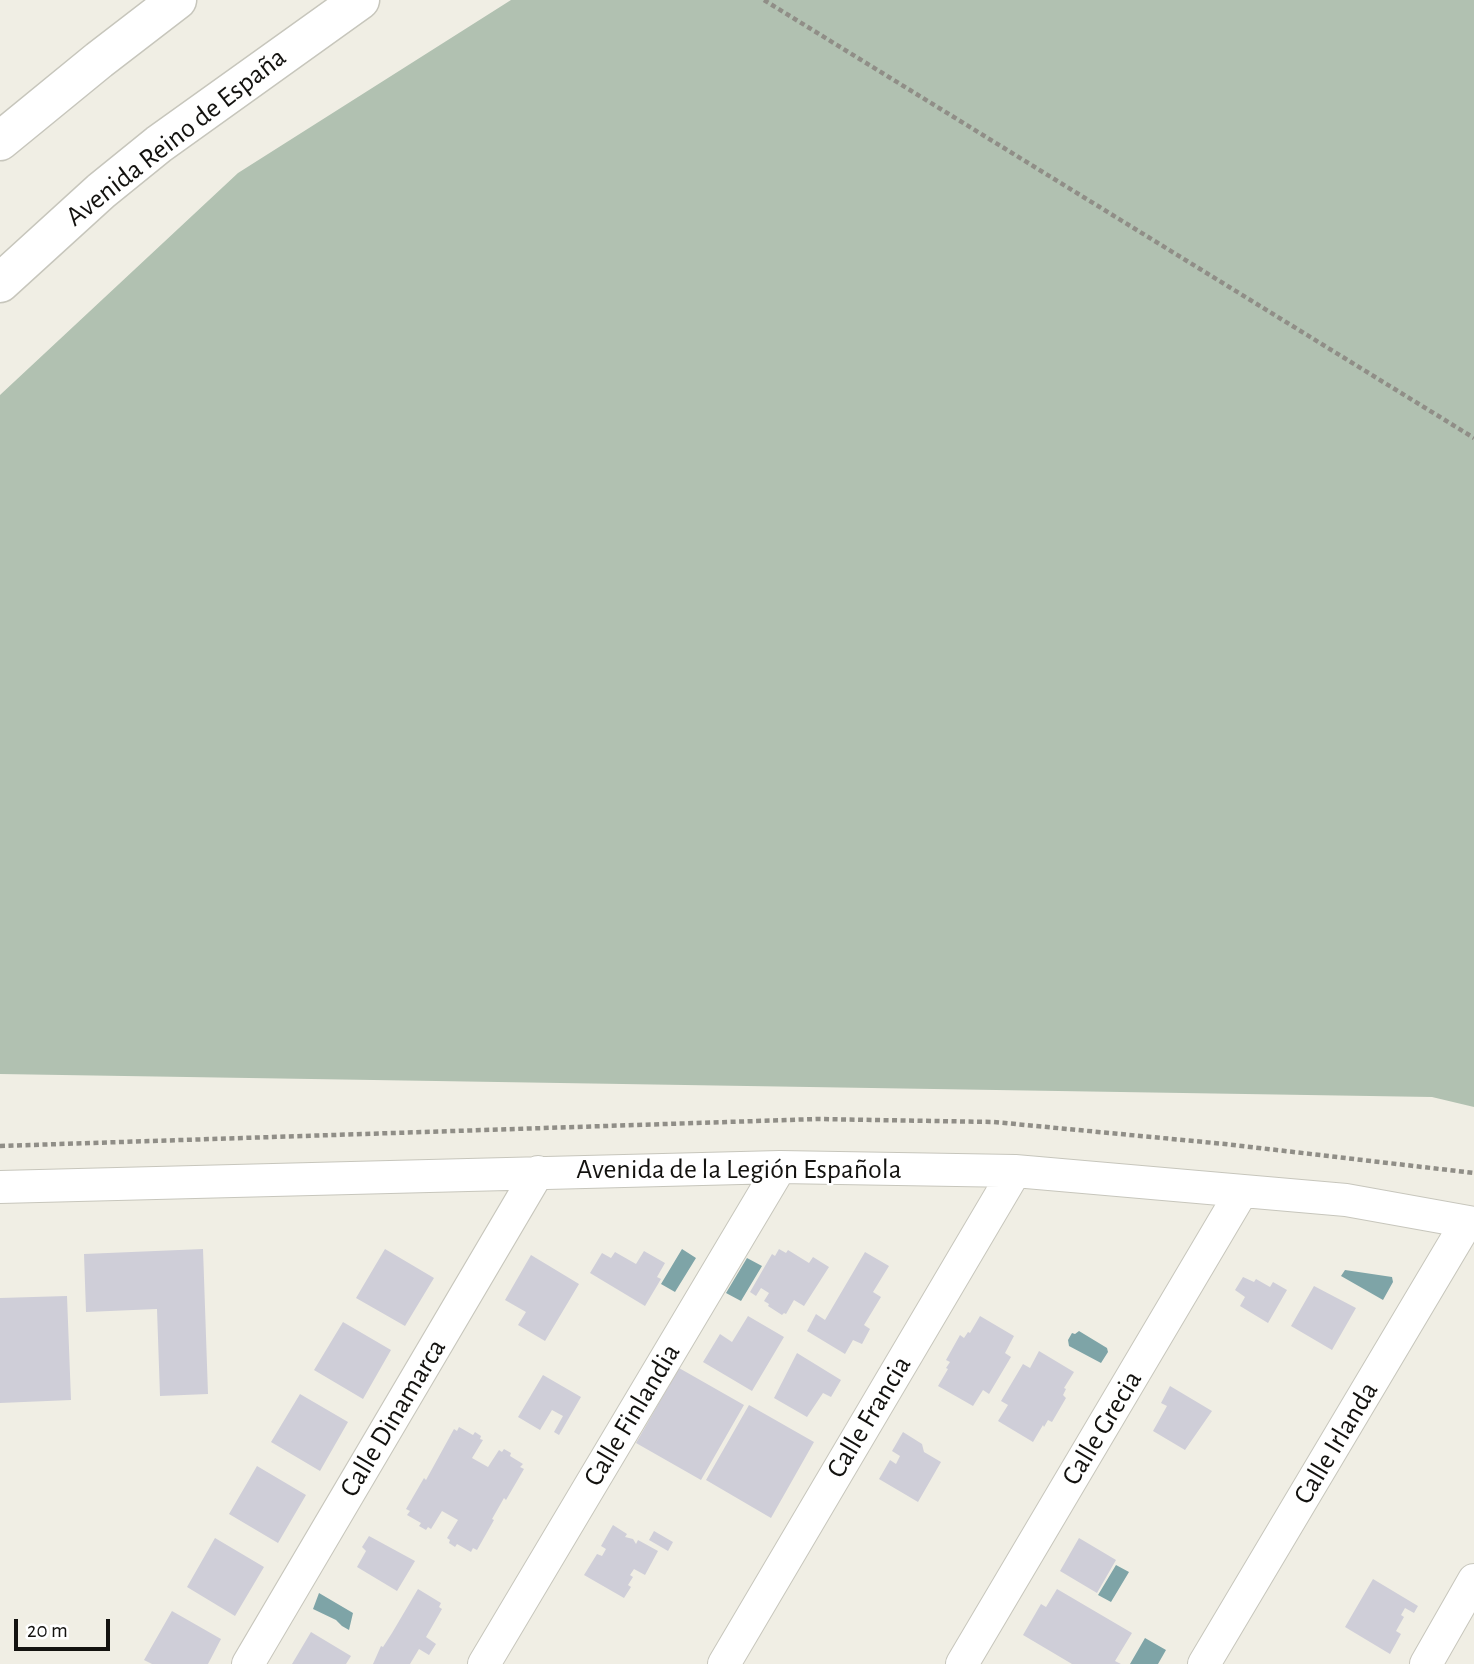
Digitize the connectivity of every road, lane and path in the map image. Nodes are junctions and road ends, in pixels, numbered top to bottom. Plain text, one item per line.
1 (177, 0) edge
2 (360, 0) edge
3 (764, 0) edge
4 (0, 141) edge
5 (0, 283) edge
6 (1474, 438) edge
7 (780, 1167) junction
8 (1015, 1171) junction
9 (538, 1172) junction
10 (0, 1187) edge
11 (1242, 1191) junction
12 (1471, 1222) edge
13 (1474, 1580) edge
14 (248, 1664) edge
15 (484, 1664) edge
16 (723, 1664) edge
17 (962, 1664) edge
18 (1205, 1664) edge
19 (1426, 1664) edge

1 - 4 street
2 - 5 street, Avenida Reino de España
3 - 6 path
7 - 8 street, Avenida de la Legión Española
7 - 9 street, Avenida de la Legión Española
7 - 15 street, Calle Finlandia
8 - 11 street, Avenida de la Legión Española
8 - 16 street, Calle Francia
9 - 10 street, Avenida de la Legión Española
9 - 14 street, Calle Dinamarca
11 - 12 street, Avenida de la Legión Española
11 - 17 street, Calle Grecia
12 - 18 street, Calle Irlanda
13 - 19 street

